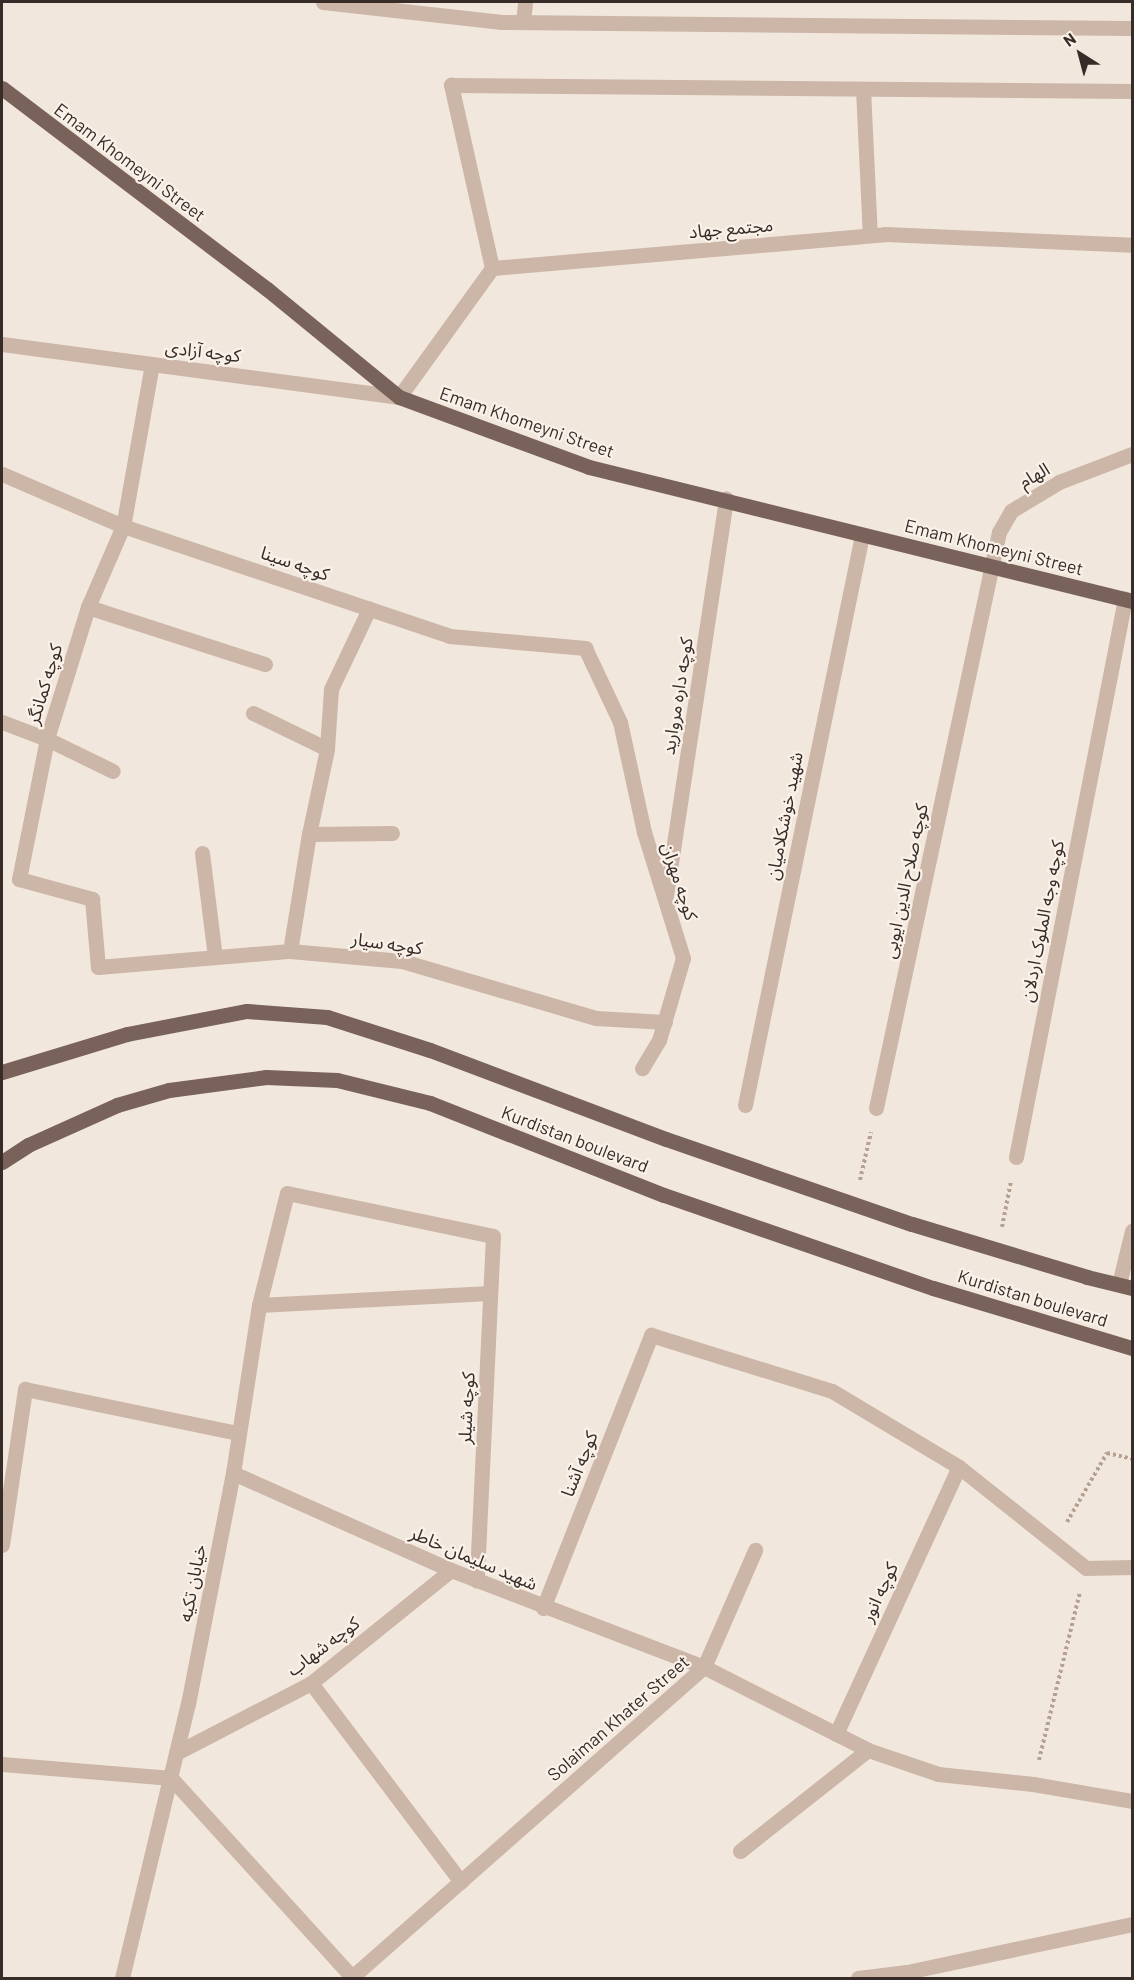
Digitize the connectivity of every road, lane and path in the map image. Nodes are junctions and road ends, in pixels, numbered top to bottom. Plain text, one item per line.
1 (323, 2) edge
2 (525, 2) edge
3 (363, 4) edge
4 (523, 22) junction
5 (1132, 28) edge
6 (2, 88) edge
7 (863, 89) junction
8 (1132, 91) edge
9 (870, 235) junction
10 (1132, 245) edge
11 (492, 268) junction
12 (2, 344) edge
13 (152, 364) junction
14 (399, 397) junction
15 (1132, 454) edge
16 (2, 474) edge
17 (726, 499) junction
18 (123, 526) junction
19 (861, 535) junction
20 (992, 566) junction
21 (1129, 600) edge
22 (88, 607) junction
23 (369, 609) junction
24 (585, 648) joint
25 (265, 664) dead end
26 (253, 713) dead end
27 (2, 722) edge
28 (47, 739) junction
29 (327, 749) junction
30 (113, 771) dead end
31 (392, 833) dead end
32 (309, 834) junction
33 (202, 853) dead end
34 (665, 899) junction
35 (290, 951) junction
36 (215, 957) junction
37 (98, 968) joint
38 (665, 1022) junction
39 (642, 1068) dead end
40 (2, 1072) edge
41 (745, 1105) dead end
42 (876, 1108) joint
43 (1016, 1157) joint
44 (2, 1162) edge
45 (854, 1204) junction
46 (1132, 1231) edge
47 (494, 1236) joint
48 (998, 1250) junction
49 (1126, 1286) edge
50 (490, 1293) junction
51 (259, 1305) junction
52 (1132, 1348) edge
53 (238, 1433) junction
54 (1132, 1459) edge
55 (958, 1467) junction
56 (233, 1473) junction
57 (1055, 1543) junction
58 (2, 1545) edge
59 (755, 1550) dead end
60 (1132, 1567) edge
61 (1086, 1568) junction
62 (451, 1570) junction
63 (477, 1581) junction
64 (543, 1608) junction
65 (704, 1667) junction
66 (311, 1683) junction
67 (836, 1734) junction
68 (868, 1750) junction
69 (176, 1753) junction
70 (2, 1764) edge
71 (171, 1778) junction
72 (1033, 1784) junction
73 (1132, 1801) edge
74 (740, 1851) dead end
75 (461, 1882) junction
76 (1132, 1924) edge
77 (122, 1978) edge
78 (351, 1978) edge
79 (858, 1978) edge

1 - 3 street
2 - 4 street
3 - 4 street
4 - 5 street
6 - 14 main road, Emam Khomeyni Street
7 - 8 street
7 - 9 street
7 - 11 street
9 - 10 street, مجتمع جهاد
9 - 11 street, مجتمع جهاد
11 - 14 street
12 - 13 street, کوچه آزادی
13 - 14 street, کوچه آزادی
13 - 18 street, کوچه کمانگر
14 - 17 main road, Emam Khomeyni Street
15 - 20 street, الهام
16 - 18 street, کوچه سینا
17 - 19 main road, Emam Khomeyni Street
17 - 34 street, کوچه داره مروارید
18 - 22 street, کوچه کمانگر
18 - 23 street, کوچه سینا
19 - 20 main road, Emam Khomeyni Street
19 - 41 street, شهید خوشکلامیان
20 - 21 main road, Emam Khomeyni Street
20 - 42 street, کوچه صلاح الدین ایوبی
21 - 43 street, کوچه وجه الملوک اردلان
22 - 25 street
22 - 28 street, کوچه کمانگر
23 - 24 street, کوچه سینا
23 - 29 street
24 - 34 street, کوچه مهران
26 - 29 street
27 - 28 street
28 - 30 street
28 - 37 street, کوچه کمانگر
29 - 32 street
31 - 32 street
32 - 35 street
33 - 36 street
34 - 38 street, کوچه مهران
35 - 36 street, کوچه سیار
35 - 38 street, کوچه سیار
36 - 37 street, کوچه سیار
38 - 39 street, کوچه مهران
40 - 45 main road, Kurdistan boulevard
42 - 45 path
43 - 48 path
44 - 52 main road, Kurdistan boulevard
45 - 48 main road, Kurdistan boulevard
46 - 49 street
47 - 50 street, کوچه شیلر
47 - 51 street, خیابان تکیه
48 - 49 main road, Kurdistan boulevard
50 - 51 street
50 - 63 street, کوچه شیلر
51 - 53 street, خیابان تکیه
53 - 56 street, خیابان تکیه
53 - 58 street
54 - 57 path
55 - 57 street
55 - 64 street, کوچه آشنا
55 - 67 street, کوچه انور
56 - 62 street, شهید سلیمان خاطر
56 - 69 street, خیابان تکیه
57 - 61 street
59 - 65 street
60 - 61 street
61 - 72 path
62 - 63 street, شهید سلیمان خاطر
62 - 66 street, کوچه شهاب
63 - 64 street, شهید سلیمان خاطر
64 - 65 street, شهید سلیمان خاطر
65 - 67 street, Solaiman Khater Street
65 - 75 street, Solaiman Khater Street
66 - 69 street, کوچه شهاب
66 - 75 street
67 - 68 street, Solaiman Khater Street
68 - 72 street, Solaiman Khater Street
68 - 74 street
69 - 71 street, خیابان تکیه
70 - 71 street
71 - 77 street, خیابان تکیه
71 - 78 street
72 - 73 street, Solaiman Khater Street
75 - 78 street, Solaiman Khater Street
76 - 79 street

